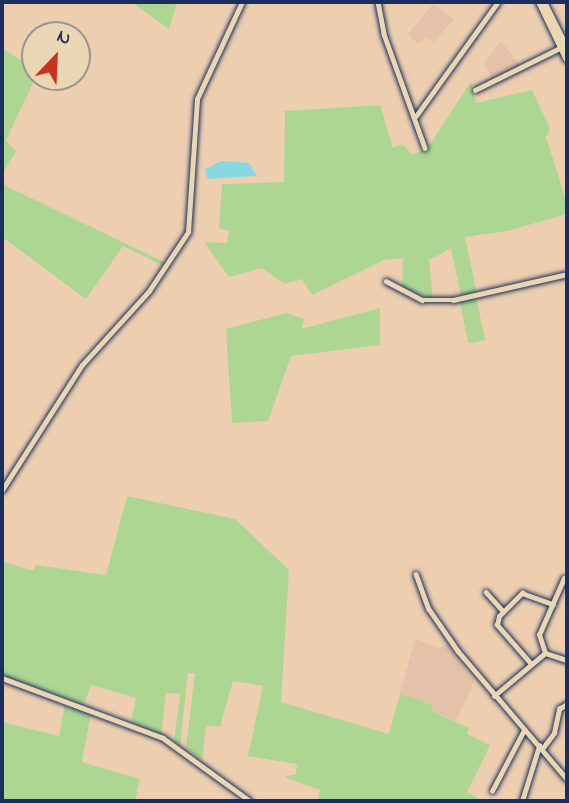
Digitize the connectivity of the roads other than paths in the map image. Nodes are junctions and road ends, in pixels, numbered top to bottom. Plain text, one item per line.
1 (242, 2) edge
2 (378, 2) edge
3 (498, 2) edge
4 (542, 2) edge
5 (565, 47) edge
6 (567, 60) edge
7 (475, 90) dead end
8 (416, 116) junction
9 (425, 148) dead end
10 (567, 274) edge
11 (386, 281) dead end
12 (2, 490) edge
13 (416, 573) dead end
14 (564, 578) dead end
15 (486, 592) dead end
16 (553, 604) junction
17 (502, 610) junction
18 (545, 653) junction
19 (567, 660) edge
20 (531, 664) junction
21 (2, 678) edge
22 (494, 696) junction
23 (567, 704) edge
24 (524, 730) junction
25 (540, 747) junction
26 (567, 779) edge
27 (492, 791) dead end
28 (250, 801) edge
29 (522, 801) edge

1 - 12 street
2 - 8 street
3 - 8 street
4 - 5 main road
5 - 6 main road
5 - 7 street
8 - 9 street
10 - 11 street
13 - 22 street
14 - 16 street
15 - 17 street
16 - 17 street
16 - 18 street
17 - 20 street
18 - 19 street
18 - 20 street
20 - 22 street
21 - 28 street
22 - 24 street
23 - 25 street
24 - 25 street
24 - 27 street
25 - 26 street
25 - 29 street

